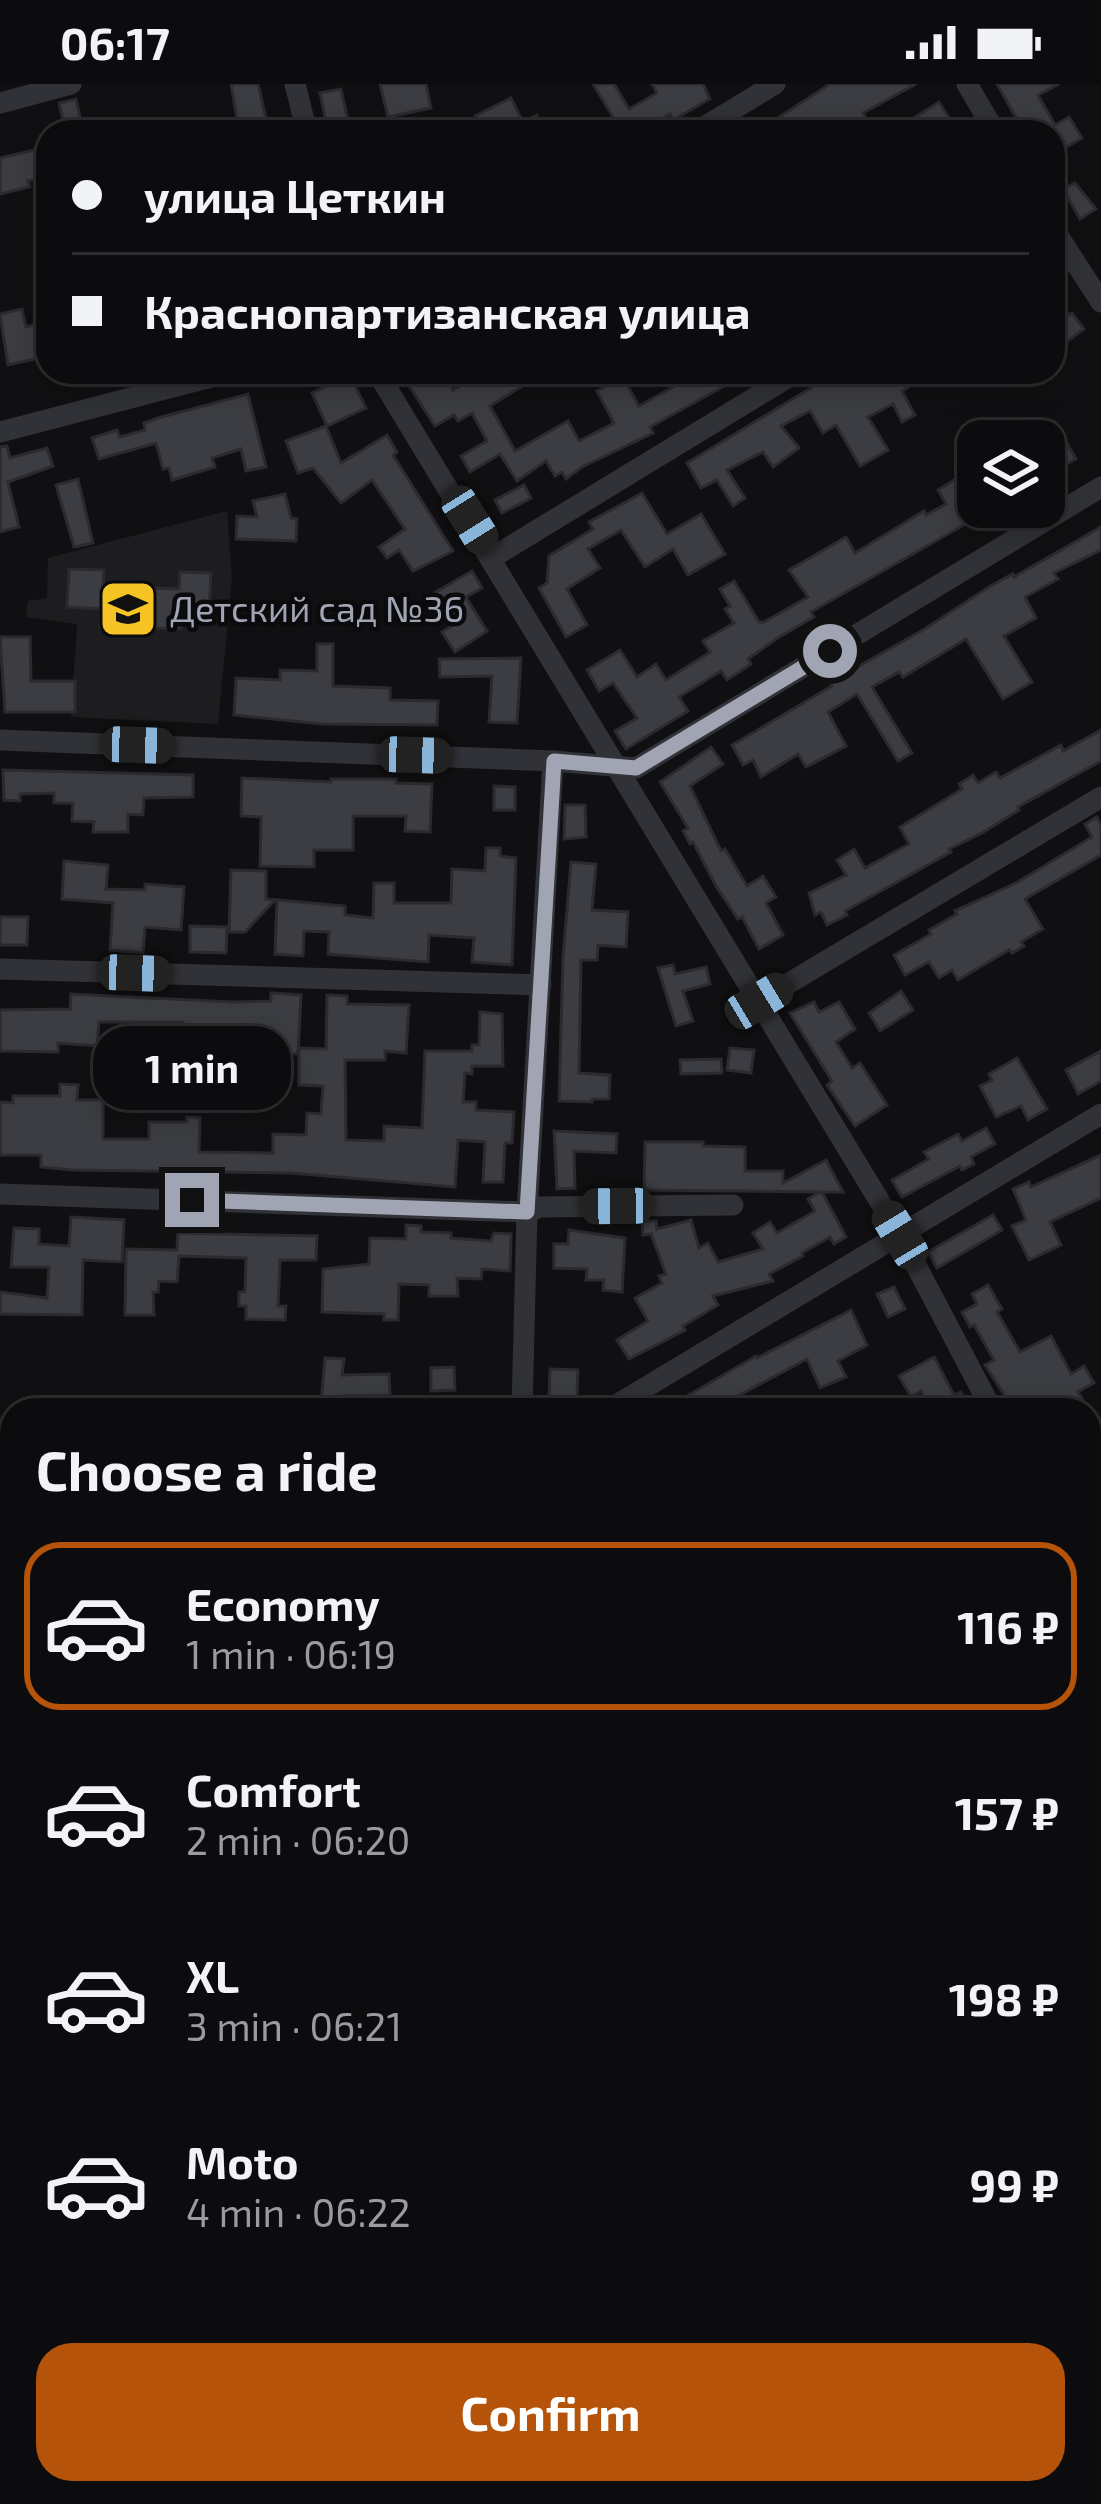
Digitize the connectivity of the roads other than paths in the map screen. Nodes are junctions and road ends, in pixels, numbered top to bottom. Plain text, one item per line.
1 (71, 84) edge
2 (295, 84) edge
3 (775, 84) edge
4 (967, 84) edge
5 (0, 103) edge
6 (304, 120) edge
7 (716, 120) edge
8 (988, 120) edge
9 (1065, 246) edge
10 (1101, 302) edge
11 (184, 384) edge
12 (385, 384) edge
13 (776, 384) edge
14 (0, 432) edge
15 (1101, 487) edge
16 (493, 557) junction
17 (0, 740) edge
18 (554, 761) junction
19 (617, 769) junction
20 (1101, 797) edge
21 (0, 969) edge
22 (542, 985) junction
23 (759, 1001) junction
24 (1101, 1114) edge
25 (0, 1194) edge
26 (733, 1205) dead end
27 (527, 1212) junction
28 (900, 1235) junction
29 (522, 1398) edge
30 (628, 1398) edge
31 (986, 1398) edge

1 - 5 street
2 - 6 street
3 - 7 street
4 - 8 street
9 - 10 street
11 - 14 street
12 - 16 street
13 - 16 street
15 - 19 street
16 - 19 street
17 - 18 street
18 - 19 street
18 - 22 street
19 - 23 street
20 - 23 street
21 - 22 street
22 - 27 street
23 - 28 street
24 - 28 street
25 - 27 street
26 - 27 street
27 - 29 street
28 - 30 street
28 - 31 street

